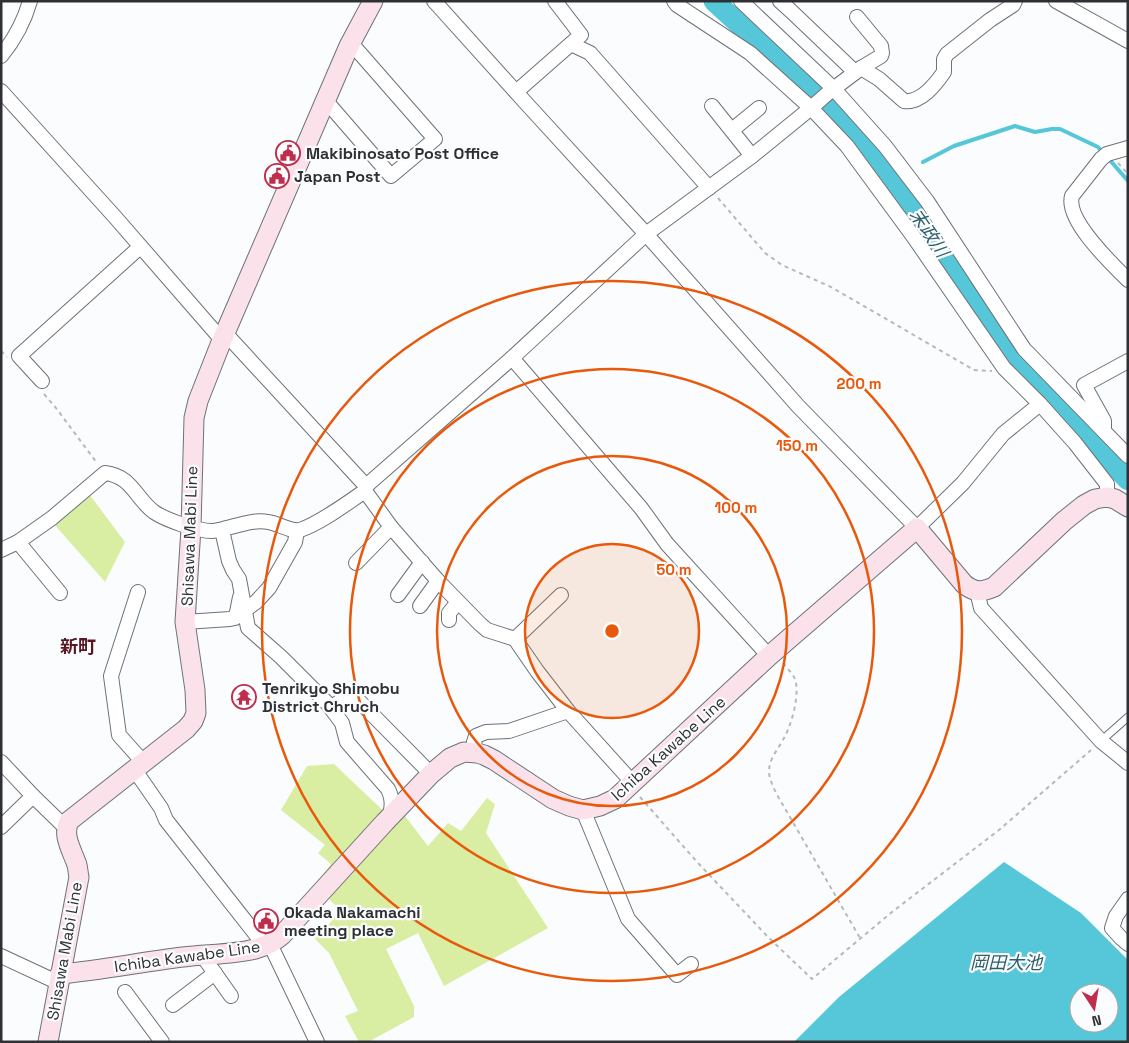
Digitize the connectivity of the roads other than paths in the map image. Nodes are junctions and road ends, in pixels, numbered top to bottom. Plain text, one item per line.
1 (30, 1) edge
2 (373, 1) edge
3 (434, 1) edge
4 (555, 1) edge
5 (674, 1) edge
6 (741, 1) edge
7 (780, 1) edge
8 (1016, 1) edge
9 (1056, 1) edge
10 (858, 17) dead end
11 (1128, 41) edge
12 (351, 43) junction
13 (571, 44) junction
14 (1, 56) edge
15 (858, 70) junction
16 (831, 90) junction
17 (1, 91) edge
18 (516, 92) junction
19 (326, 100) junction
20 (712, 106) dead end
21 (812, 107) junction
22 (759, 108) dead end
23 (732, 130) junction
24 (1128, 148) edge
25 (752, 156) junction
26 (709, 188) junction
27 (646, 234) junction
28 (140, 247) junction
29 (1128, 280) edge
30 (224, 336) junction
31 (512, 358) junction
32 (1128, 361) edge
33 (40, 385) road end
34 (1040, 404) junction
35 (1104, 430) junction
36 (1128, 456) edge
37 (366, 488) junction
38 (1121, 500) edge
39 (391, 526) junction
40 (191, 528) junction
41 (917, 528) junction
42 (222, 530) junction
43 (297, 531) junction
44 (7, 544) edge
45 (422, 562) junction
46 (356, 563) dead end
47 (438, 581) junction
48 (242, 589) junction
49 (977, 591) junction
50 (138, 592) dead end
51 (60, 593) dead end
52 (562, 595) dead end
53 (398, 596) dead end
54 (458, 602) junction
55 (420, 606) dead end
56 (245, 610) junction
57 (449, 620) dead end
58 (185, 622) junction
59 (515, 639) junction
60 (772, 654) junction
61 (331, 708) junction
62 (568, 711) junction
63 (1128, 716) edge
64 (1101, 741) junction
65 (477, 753) junction
66 (1, 762) edge
67 (1128, 763) edge
68 (138, 766) junction
69 (431, 774) junction
70 (631, 784) junction
71 (33, 796) junction
72 (583, 810) junction
73 (390, 816) junction
74 (1, 827) edge
75 (66, 828) junction
76 (1128, 898) edge
77 (1128, 944) edge
78 (268, 945) junction
79 (202, 955) junction
80 (1, 956) edge
81 (691, 964) dead end
82 (215, 973) junction
83 (59, 978) junction
84 (126, 992) dead end
85 (231, 996) dead end
86 (173, 1005) dead end
87 (315, 1041) edge
88 (48, 1042) edge
89 (162, 1042) edge

1 - 14 street
2 - 12 main road, Shisawa Mabi Line
3 - 18 street
4 - 13 street
5 - 21 street
6 - 16 street
7 - 15 street
8 - 15 street
9 - 11 street
10 - 15 street
12 - 19 main road, Shisawa Mabi Line
12 - 19 street
13 - 18 street
13 - 26 street
15 - 16 street
16 - 21 street
16 - 35 street
17 - 28 street
18 - 27 street
19 - 30 main road, Shisawa Mabi Line
20 - 23 street
21 - 25 street
21 - 34 street
22 - 23 street
23 - 25 street
24 - 29 street
25 - 26 street
26 - 27 street
27 - 31 street
27 - 41 street
28 - 30 street
28 - 33 street
30 - 37 street
30 - 40 main road, Shisawa Mabi Line
31 - 37 street
31 - 60 street
32 - 35 street
34 - 38 street
34 - 41 street
35 - 36 street
37 - 39 street
37 - 43 street
38 - 49 main road
39 - 45 street
39 - 46 street
40 - 42 street
40 - 44 street
40 - 58 main road, Shisawa Mabi Line
41 - 49 main road
41 - 60 main road, Ichiba Kawabe Line
42 - 43 street
42 - 48 street
43 - 56 street
44 - 51 street
45 - 47 street
45 - 53 street
47 - 54 street
47 - 55 street
48 - 56 street
48 - 58 street
49 - 64 street
50 - 68 street
52 - 59 street
54 - 57 street
54 - 59 street
56 - 61 street
58 - 68 main road, Shisawa Mabi Line
59 - 62 street
60 - 70 main road, Ichiba Kawabe Line
61 - 69 street
61 - 73 street
62 - 65 street
62 - 70 street
63 - 64 lane
64 - 67 street
65 - 69 main road, Ichiba Kawabe Line
65 - 72 main road
66 - 71 street
68 - 75 main road, Shisawa Mabi Line
68 - 78 street
69 - 73 main road, Ichiba Kawabe Line
70 - 72 main road, Ichiba Kawabe Line
71 - 74 street
71 - 75 street
72 - 81 street
73 - 78 main road, Ichiba Kawabe Line
75 - 83 main road, Shisawa Mabi Line
76 - 77 street
78 - 79 main road, Ichiba Kawabe Line
78 - 87 street
79 - 82 street
79 - 83 main road, Ichiba Kawabe Line
80 - 83 street
82 - 85 street
82 - 86 street
83 - 88 main road, Shisawa Mabi Line
84 - 89 street

